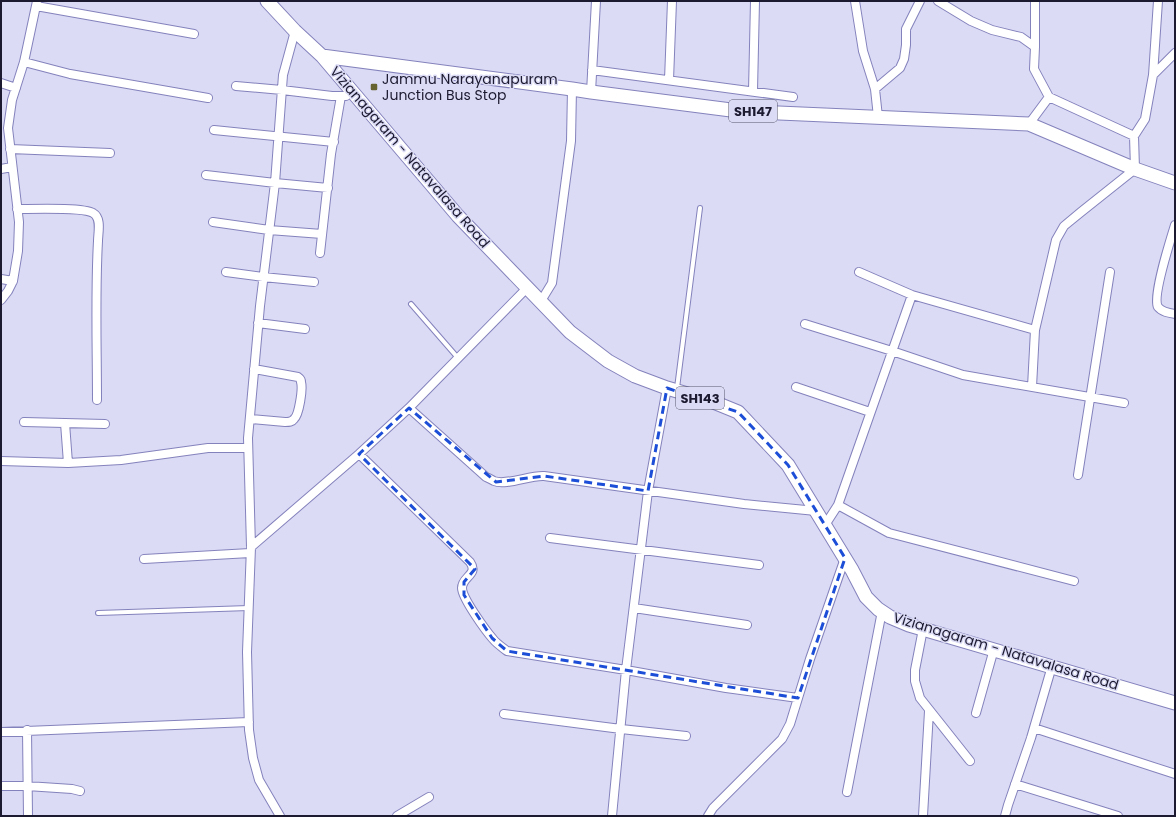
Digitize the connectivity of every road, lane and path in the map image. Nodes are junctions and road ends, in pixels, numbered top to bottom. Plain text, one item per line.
1 (267, 1) edge
2 (596, 1) edge
3 (672, 1) edge
4 (755, 1) edge
5 (855, 1) edge
6 (920, 1) edge
7 (938, 1) edge
8 (1036, 1) edge
9 (1158, 1) edge
10 (37, 3) edge
11 (295, 31) junction
12 (194, 34) dead end
13 (1035, 47) junction
14 (1175, 53) edge
15 (322, 56) junction
16 (24, 62) junction
17 (592, 70) junction
18 (1153, 75) junction
19 (669, 80) junction
20 (1, 83) edge
21 (236, 86) dead end
22 (16, 88) junction
23 (572, 89) junction
24 (875, 89) junction
25 (282, 90) junction
26 (753, 91) junction
27 (591, 92) junction
28 (341, 96) junction
29 (793, 96) dead end
30 (356, 97) junction
31 (1049, 97) junction
32 (208, 98) dead end
33 (878, 117) junction
34 (1029, 124) junction
35 (214, 130) dead end
36 (1134, 136) junction
37 (278, 137) junction
38 (334, 142) junction
39 (10, 149) junction
40 (110, 153) dead end
41 (12, 167) junction
42 (1, 169) edge
43 (1135, 169) junction
44 (206, 175) dead end
45 (275, 183) junction
46 (1175, 183) edge
47 (328, 188) junction
48 (700, 208) dead end
49 (17, 209) junction
50 (213, 222) dead end
51 (1175, 225) edge
52 (269, 230) junction
53 (322, 234) junction
54 (320, 253) dead end
55 (226, 272) dead end
56 (859, 272) dead end
57 (1110, 272) dead end
58 (263, 277) junction
59 (1, 279) edge
60 (13, 282) junction
61 (314, 282) dead end
62 (528, 288) junction
63 (912, 295) junction
64 (1, 300) edge
65 (540, 301) junction
66 (411, 304) dead end
67 (1175, 314) edge
68 (258, 323) junction
69 (805, 324) dead end
70 (305, 329) dead end
71 (1035, 330) junction
72 (892, 351) junction
73 (458, 358) junction
74 (254, 369) junction
75 (796, 387) dead end
76 (1032, 387) junction
77 (672, 390) junction
78 (1090, 397) junction
79 (97, 400) dead end
80 (1124, 403) dead end
81 (409, 408) junction
82 (870, 412) junction
83 (250, 419) junction
84 (24, 422) dead end
85 (65, 423) junction
86 (105, 424) dead end
87 (248, 448) junction
88 (359, 454) junction
89 (1, 461) edge
90 (68, 463) junction
91 (1078, 475) dead end
92 (648, 491) junction
93 (838, 505) junction
94 (816, 511) junction
95 (825, 525) junction
96 (550, 538) dead end
97 (250, 550) junction
98 (641, 550) junction
99 (845, 558) junction
100 (144, 559) dead end
101 (759, 565) dead end
102 (1074, 581) dead end
103 (248, 608) junction
104 (634, 608) junction
105 (882, 611) junction
106 (98, 613) dead end
107 (747, 625) dead end
108 (923, 629) junction
109 (994, 649) junction
110 (1052, 666) junction
111 (626, 670) junction
112 (798, 698) junction
113 (1175, 702) edge
114 (929, 711) junction
115 (976, 713) dead end
116 (504, 714) dead end
117 (249, 722) junction
118 (1034, 728) junction
119 (620, 729) junction
120 (27, 730) junction
121 (1, 732) edge
122 (686, 736) dead end
123 (970, 761) dead end
124 (1175, 774) edge
125 (1015, 784) junction
126 (1, 786) edge
127 (28, 786) junction
128 (80, 792) dead end
129 (847, 792) dead end
130 (429, 797) dead end
131 (28, 816) edge
132 (280, 816) edge
133 (397, 816) edge
134 (612, 816) edge
135 (708, 816) edge
136 (923, 816) edge
137 (1006, 816) edge
138 (1118, 816) edge

1 - 11 main road, Vizianagaram - Natavalasa Road / SH143
2 - 17 street
3 - 19 street
4 - 26 street
5 - 24 street
6 - 24 street
7 - 13 street
8 - 13 street
9 - 18 street
10 - 12 street
10 - 16 street
11 - 15 main road, Vizianagaram - Natavalasa Road / SH143
11 - 25 street
13 - 31 street
14 - 18 street
15 - 23 main road, SH147
15 - 30 main road, Vizianagaram - Natavalasa Road / SH143
16 - 22 street
16 - 32 street
17 - 19 street
17 - 27 street
18 - 36 street
19 - 26 street
20 - 22 street
21 - 25 street
22 - 39 street
23 - 27 main road, SH147
23 - 65 street
24 - 33 street
25 - 28 street
25 - 37 street
26 - 29 street
27 - 33 main road, SH147
28 - 30 street
28 - 38 street
30 - 62 main road, Vizianagaram - Natavalasa Road / SH143
31 - 34 street
31 - 36 street
33 - 34 main road, SH147
34 - 43 main road, SH147
35 - 37 street
36 - 43 street
37 - 38 street
37 - 45 street
38 - 47 street
39 - 40 street
39 - 41 street
41 - 42 street
41 - 49 street
43 - 46 main road, SH147
43 - 71 street
44 - 45 street
45 - 47 street
45 - 52 street
47 - 53 street
48 - 77 lane
49 - 60 street
49 - 79 street
50 - 52 street
51 - 67 street
52 - 53 street
52 - 58 street
53 - 54 street
55 - 58 street
56 - 63 street
57 - 78 street
58 - 61 street
58 - 68 street
59 - 60 street
60 - 64 street
62 - 65 main road, Vizianagaram - Natavalasa Road / SH143
62 - 73 street
63 - 71 street
63 - 72 street
65 - 77 main road, Vizianagaram - Natavalasa Road / SH143
66 - 73 lane
68 - 70 street
68 - 74 street
69 - 72 street
71 - 76 street
72 - 76 street
72 - 82 street
73 - 81 street
74 - 83 street
74 - 83 street
75 - 82 street
76 - 78 street
77 - 92 street
77 - 94 main road, Vizianagaram - Natavalasa Road / SH143
78 - 80 street
78 - 91 street
81 - 88 street
81 - 92 street
82 - 93 street
83 - 87 street
84 - 85 street
85 - 86 street
85 - 90 street
87 - 90 street
87 - 97 street
88 - 97 street
88 - 111 street
89 - 90 street
92 - 94 street
92 - 98 street
93 - 95 street
93 - 102 street
94 - 95 main road, Vizianagaram - Natavalasa Road / SH143
95 - 99 main road, Vizianagaram - Natavalasa Road / SH143
96 - 98 street
97 - 100 street
97 - 103 street
98 - 101 street
98 - 104 street
99 - 105 main road, Vizianagaram - Natavalasa Road / SH143
99 - 112 street
103 - 106 lane
103 - 117 street
104 - 107 street
104 - 111 street
105 - 108 main road, Vizianagaram - Natavalasa Road / SH143
105 - 129 street
108 - 109 main road, Vizianagaram - Natavalasa Road / SH143
108 - 114 street
109 - 110 main road, Vizianagaram - Natavalasa Road / SH143
109 - 115 street
110 - 113 main road, Vizianagaram - Natavalasa Road / SH143
110 - 118 street
111 - 112 street
111 - 119 street
112 - 135 street
114 - 123 street
114 - 136 street
116 - 119 street
117 - 120 street
117 - 132 street
118 - 124 street
118 - 125 street
119 - 122 street
119 - 134 street
120 - 121 street
120 - 127 street
125 - 137 street
125 - 138 street
126 - 127 street
127 - 128 street
127 - 131 street
130 - 133 street

